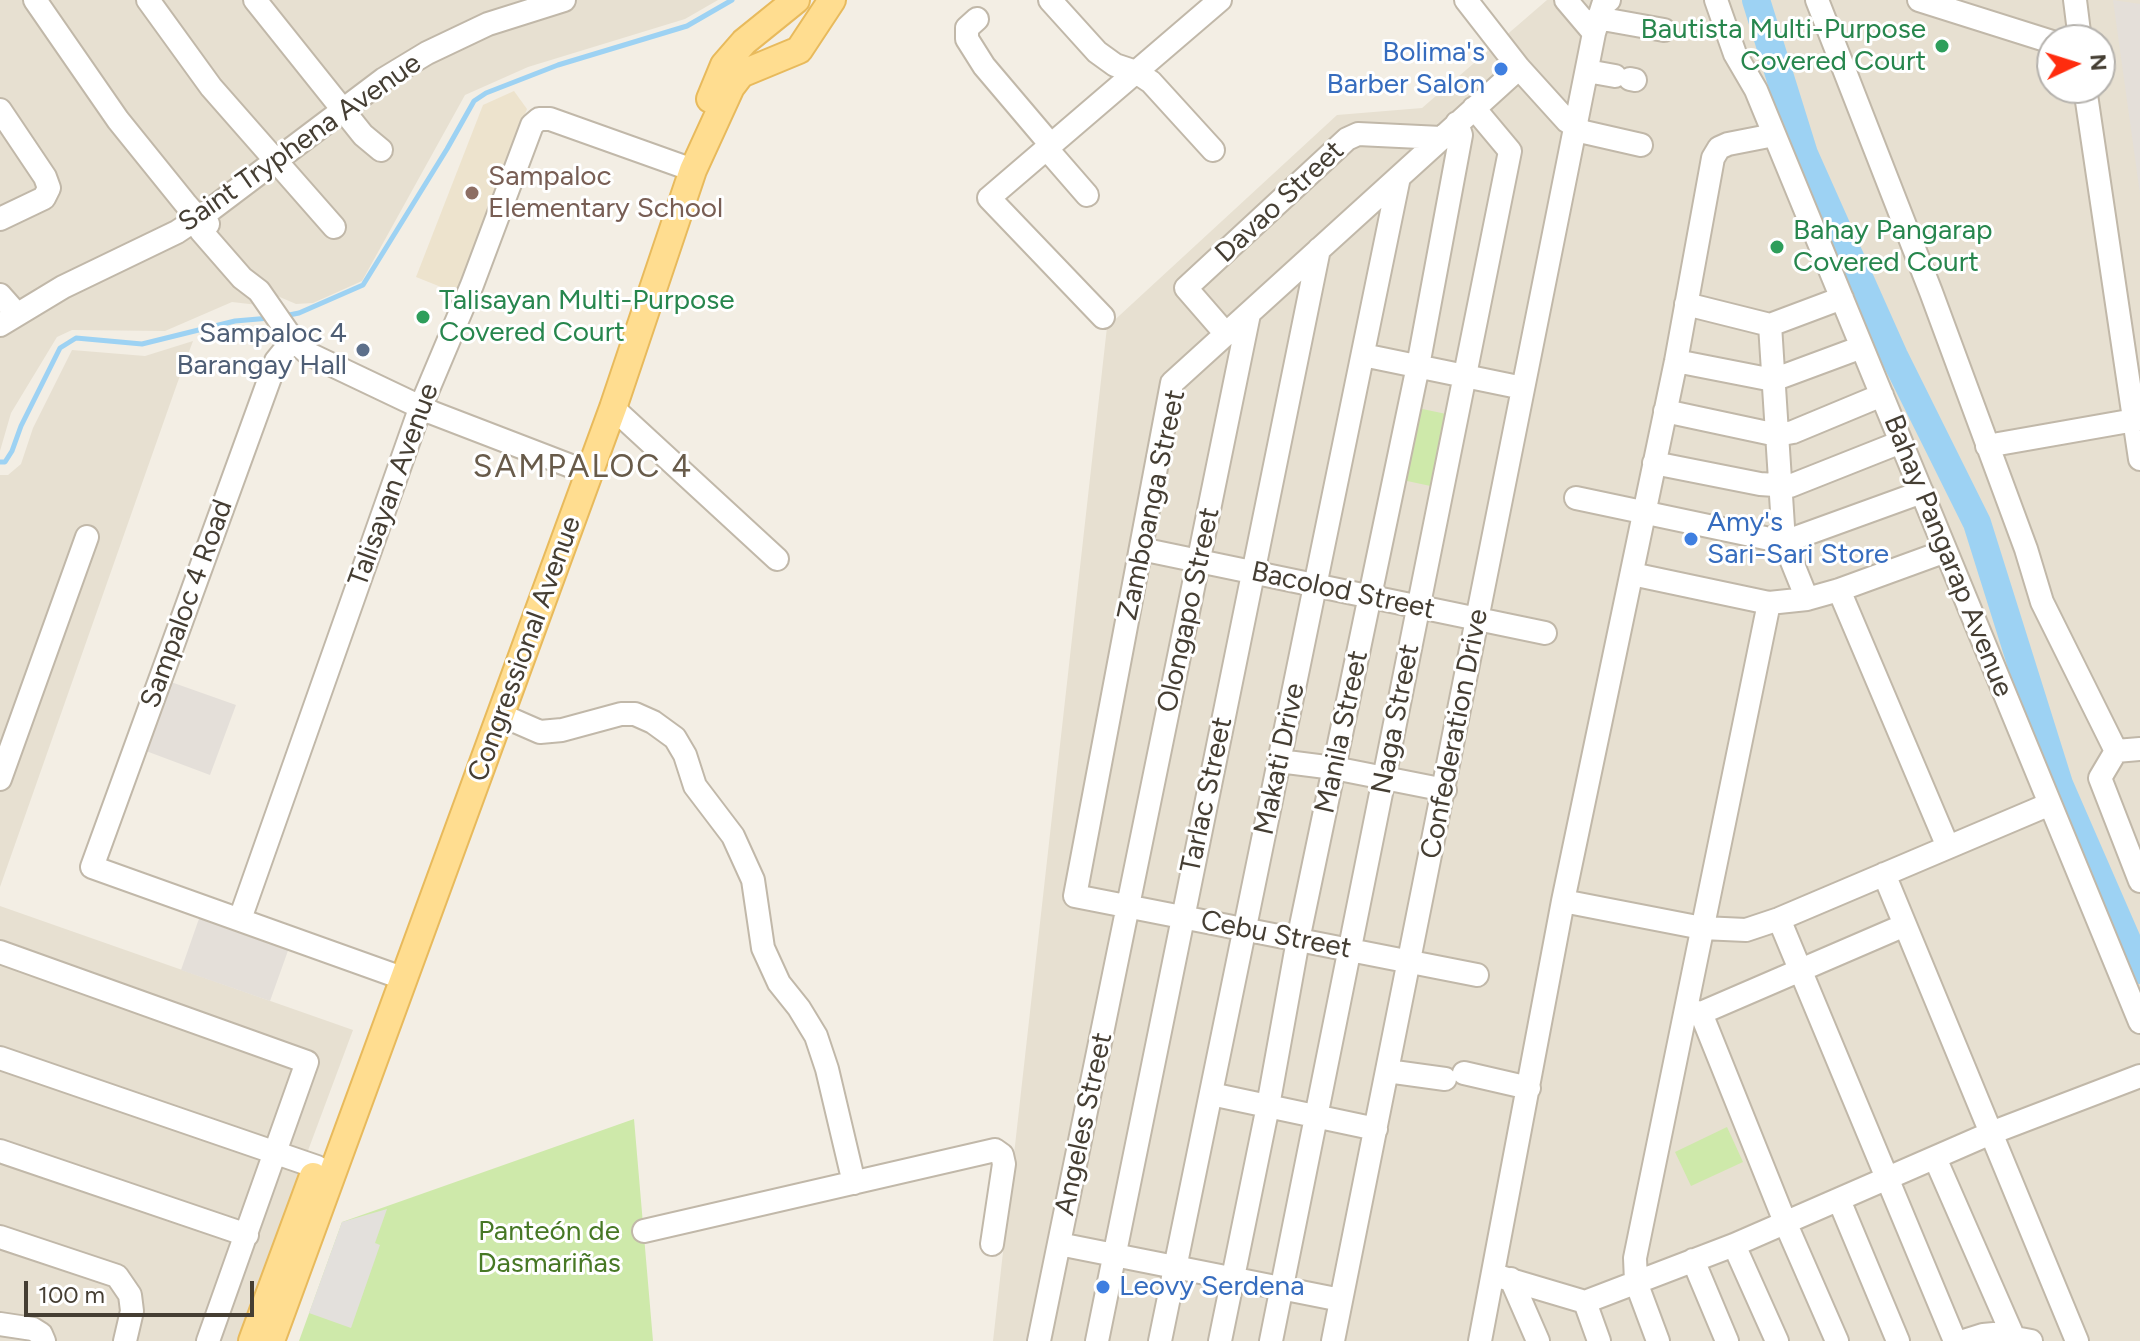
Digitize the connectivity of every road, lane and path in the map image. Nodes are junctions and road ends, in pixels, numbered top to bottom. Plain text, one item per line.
1 (35, 0) edge
2 (148, 0) edge
3 (255, 0) edge
4 (564, 0) edge
5 (796, 0) edge
6 (832, 0) edge
7 (1050, 0) edge
8 (1220, 0) edge
9 (1466, 0) edge
10 (1566, 0) edge
11 (1716, 0) edge
12 (1730, 0) edge
13 (1817, 0) edge
14 (1919, 0) edge
15 (2075, 0) edge
16 (48, 10) edge
17 (1600, 17) edge
18 (977, 19) dead end
19 (2078, 24) edge
20 (1664, 30) dead end
21 (2036, 37) edge
22 (1519, 68) junction
23 (1587, 71) junction
24 (1136, 72) junction
25 (1637, 80) dead end
26 (1756, 90) junction
27 (2088, 104) edge
28 (343, 109) junction
29 (0, 110) edge
30 (1458, 123) junction
31 (1576, 127) junction
32 (1774, 135) junction
33 (1641, 145) dead end
34 (1049, 147) junction
35 (381, 150) dead end
36 (1213, 150) dead end
37 (275, 162) junction
38 (688, 168) junction
39 (1399, 177) junction
40 (1087, 195) dead end
41 (198, 218) junction
42 (0, 219) edge
43 (334, 227) dead end
44 (1319, 249) junction
45 (0, 295) edge
46 (1842, 298) junction
47 (1686, 304) junction
48 (1249, 314) junction
49 (1103, 317) dead end
50 (8, 319) edge
51 (1770, 325) junction
52 (1226, 334) junction
53 (290, 336) junction
54 (1862, 347) junction
55 (1363, 355) junction
56 (1676, 361) junction
57 (1418, 366) junction
58 (1465, 376) junction
59 (1773, 380) junction
60 (1523, 388) junction
61 (1882, 395) junction
62 (421, 406) junction
63 (613, 408) junction
64 (1665, 411) junction
65 (2137, 420) edge
66 (1777, 435) junction
67 (1901, 442) junction
68 (1987, 446) junction
69 (2140, 459) edge
70 (1654, 463) junction
71 (581, 470) junction
72 (1780, 485) junction
73 (1922, 492) junction
74 (1576, 498) dead end
75 (1644, 513) junction
76 (87, 537) dead end
77 (1784, 542) junction
78 (1141, 549) junction
79 (1946, 551) junction
80 (777, 559) dead end
81 (1198, 561) junction
82 (1253, 572) junction
83 (1632, 574) junction
84 (1316, 585) junction
85 (1839, 590) junction
86 (1371, 596) junction
87 (1807, 599) junction
88 (1769, 603) junction
89 (1419, 606) junction
90 (1477, 618) junction
91 (1545, 633) dead end
92 (501, 715) junction
93 (5, 749) edge
94 (2140, 749) edge
95 (2116, 751) junction
96 (1279, 761) junction
97 (1334, 768) junction
98 (1384, 777) junction
99 (0, 779) edge
100 (1445, 790) junction
101 (2050, 804) junction
102 (1948, 847) junction
103 (1884, 874) junction
104 (2140, 881) edge
105 (1075, 896) joint
106 (1563, 901) junction
107 (1128, 906) junction
108 (1182, 917) junction
109 (240, 919) junction
110 (1779, 919) junction
111 (1905, 925) junction
112 (1702, 928) junction
113 (1245, 929) junction
114 (1298, 940) junction
115 (1350, 950) junction
116 (0, 952) edge
117 (1409, 961) junction
118 (1801, 970) junction
119 (1477, 975) dead end
120 (397, 976) junction
121 (1694, 1011) junction
122 (2140, 1022) edge
123 (0, 1058) edge
124 (1387, 1071) junction
125 (2140, 1076) edge
126 (1529, 1088) junction
127 (1211, 1094) junction
128 (1268, 1106) junction
129 (1316, 1116) junction
130 (1376, 1129) junction
131 (1991, 1133) junction
132 (0, 1151) edge
133 (275, 1154) junction
134 (1935, 1158) junction
135 (317, 1167) junction
136 (1887, 1180) junction
137 (854, 1183) junction
138 (1839, 1200) junction
139 (1785, 1222) junction
140 (644, 1231) dead end
141 (247, 1235) junction
142 (0, 1237) edge
143 (992, 1244) dead end
144 (1059, 1244) junction
145 (1734, 1245) junction
146 (1114, 1255) junction
147 (1693, 1260) junction
148 (1175, 1267) junction
149 (1502, 1277) junction
150 (1233, 1279) junction
151 (1636, 1282) junction
152 (1281, 1288) junction
153 (1341, 1300) junction
154 (1585, 1302) junction
155 (0, 1324) edge
156 (2022, 1339) edge
157 (44, 1341) edge
158 (125, 1341) edge
159 (208, 1341) edge
160 (252, 1341) edge
161 (271, 1341) edge
162 (1039, 1341) edge
163 (1097, 1341) edge
164 (1160, 1341) edge
165 (1220, 1341) edge
166 (1271, 1341) edge
167 (1333, 1341) edge
168 (1480, 1341) edge
169 (1538, 1341) edge
170 (1599, 1341) edge
171 (1658, 1341) edge
172 (1727, 1341) edge
173 (1777, 1341) edge
174 (1837, 1341) edge
175 (1898, 1341) edge
176 (1955, 1341) edge
177 (1964, 1341) edge
178 (2077, 1341) edge

1 - 16 street
2 - 37 street
3 - 28 street
4 - 28 street, Saint Tryphena Avenue
5 - 38 main road, Congressional Avenue
6 - 38 main road, Congressional Avenue
7 - 24 street
8 - 24 street
9 - 22 street
10 - 17 street
11 - 26 street, Bahay Pangarap Avenue
12 - 26 street, Bahay Pangarap Avenue
13 - 68 street
14 - 21 street
15 - 19 street
16 - 41 street
17 - 20 street
17 - 23 street, Confederation Drive
18 - 34 street
22 - 30 street, Zamboanga Street
22 - 31 street
23 - 25 street
23 - 31 street, Confederation Drive
24 - 34 street
24 - 36 street
26 - 32 street, Bahay Pangarap Avenue
27 - 65 street
28 - 35 street
28 - 37 street, Saint Tryphena Avenue
29 - 42 street
30 - 39 street, Zamboanga Street
30 - 52 street, Davao Street
30 - 57 street, Manila Street
30 - 58 street, Naga Street
31 - 33 street
31 - 60 street, Confederation Drive
32 - 46 street, Bahay Pangarap Avenue
32 - 47 street
34 - 40 street
34 - 49 street
37 - 41 street, Saint Tryphena Avenue
37 - 43 street
38 - 62 street, Talisayan Avenue
38 - 63 main road, Congressional Avenue
38 - 71 main road, Congressional Avenue
39 - 44 street, Zamboanga Street
39 - 55 street, Makati Drive
41 - 50 street, Saint Tryphena Avenue
41 - 53 street
44 - 48 street, Zamboanga Street
44 - 82 street, Tarlac Street
45 - 50 street
46 - 51 street
46 - 54 street, Bahay Pangarap Avenue
47 - 51 street
47 - 56 street
48 - 52 street, Zamboanga Street
48 - 81 street, Olongapo Street
51 - 59 street
52 - 78 street, Zamboanga Street
53 - 62 street
53 - 109 street, Sampaloc 4 Road
54 - 59 street
54 - 61 street, Bahay Pangarap Avenue
55 - 57 street
55 - 84 street, Makati Drive
56 - 59 street
56 - 64 street
57 - 58 street
57 - 86 street, Manila Street
58 - 60 street
58 - 89 street, Naga Street
59 - 66 street
60 - 90 street, Confederation Drive
61 - 66 street
61 - 67 street, Bahay Pangarap Avenue
62 - 71 street
62 - 109 street, Talisayan Avenue
63 - 71 main road, Congressional Avenue
63 - 80 street
64 - 66 street
64 - 70 street
65 - 68 street
65 - 69 street
66 - 72 street
67 - 72 street
67 - 73 street, Bahay Pangarap Avenue
68 - 95 street
70 - 72 street
70 - 75 street
71 - 92 main road, Congressional Avenue
71 - 120 main road, Congressional Avenue
72 - 77 street
73 - 77 street
73 - 79 street, Bahay Pangarap Avenue
74 - 75 street
75 - 77 street
75 - 83 street
76 - 93 street
77 - 87 street
78 - 81 street, Bacolod Street
78 - 105 street, Zamboanga Street
79 - 85 street
79 - 101 street, Bahay Pangarap Avenue
81 - 82 street, Bacolod Street
81 - 107 street, Olongapo Street
82 - 84 street, Bacolod Street
82 - 108 street, Tarlac Street
83 - 88 street
83 - 106 street
84 - 86 street, Bacolod Street
84 - 96 street, Makati Drive
85 - 87 street
85 - 102 street
86 - 89 street, Bacolod Street
86 - 97 street, Manila Street
87 - 88 street
88 - 112 street
89 - 90 street, Bacolod Street
89 - 98 street, Naga Street
90 - 91 street, Bacolod Street
90 - 100 street, Confederation Drive
92 - 120 main road, Congressional Avenue
92 - 137 street
93 - 99 street
94 - 95 street
95 - 104 street
96 - 97 street
96 - 113 street, Makati Drive
97 - 98 street
97 - 114 street, Manila Street
98 - 100 street
98 - 115 street, Naga Street
100 - 117 street, Confederation Drive
101 - 102 street
101 - 122 street, Bahay Pangarap Avenue
102 - 103 street
103 - 110 street
103 - 111 street
105 - 107 street, Cebu Street
106 - 112 street
106 - 126 street
107 - 108 street, Cebu Street
107 - 144 street, Angeles Street
108 - 113 street, Cebu Street
108 - 146 street, Tarlac Street
109 - 120 street, Sampaloc 4 Road
110 - 112 street
110 - 118 street
111 - 118 street
111 - 131 street
112 - 121 street
113 - 114 street, Cebu Street
113 - 127 street, Makati Drive
114 - 115 street, Cebu Street
114 - 128 street, Manila Street
115 - 117 street, Cebu Street
115 - 129 street, Naga Street
116 - 133 street
117 - 119 street, Cebu Street
117 - 124 street, Confederation Drive
118 - 121 street
118 - 136 street
120 - 135 main road, Congressional Avenue
120 - 161 main road, Congressional Avenue
121 - 139 street
121 - 151 street
123 - 133 street
124 - 126 street
124 - 130 street, Confederation Drive
125 - 131 street
126 - 149 street
127 - 128 street
127 - 148 street, Makati Drive
128 - 129 street
128 - 150 street, Manila Street
129 - 130 street
129 - 152 street, Naga Street
130 - 153 street, Confederation Drive
131 - 134 street
131 - 178 street
132 - 141 street
133 - 135 street
133 - 141 street
134 - 136 street
134 - 156 street
135 - 160 main road, Congressional Avenue
136 - 138 street
136 - 176 street
137 - 140 street
137 - 143 street
138 - 139 street
138 - 175 street
139 - 145 street
139 - 174 street
141 - 159 street
142 - 158 street
144 - 146 street
144 - 162 street, Angeles Street
145 - 147 street
145 - 173 street
146 - 148 street
146 - 163 street, Tarlac Street
147 - 151 street
147 - 172 street
148 - 150 street
148 - 164 street, Makati Drive
149 - 154 street
149 - 168 street
149 - 169 street
150 - 152 street
150 - 165 street, Manila Street
151 - 154 street
151 - 171 street
152 - 153 street
152 - 166 street, Naga Street
153 - 167 street, Confederation Drive
154 - 170 street
155 - 157 street
156 - 177 street

